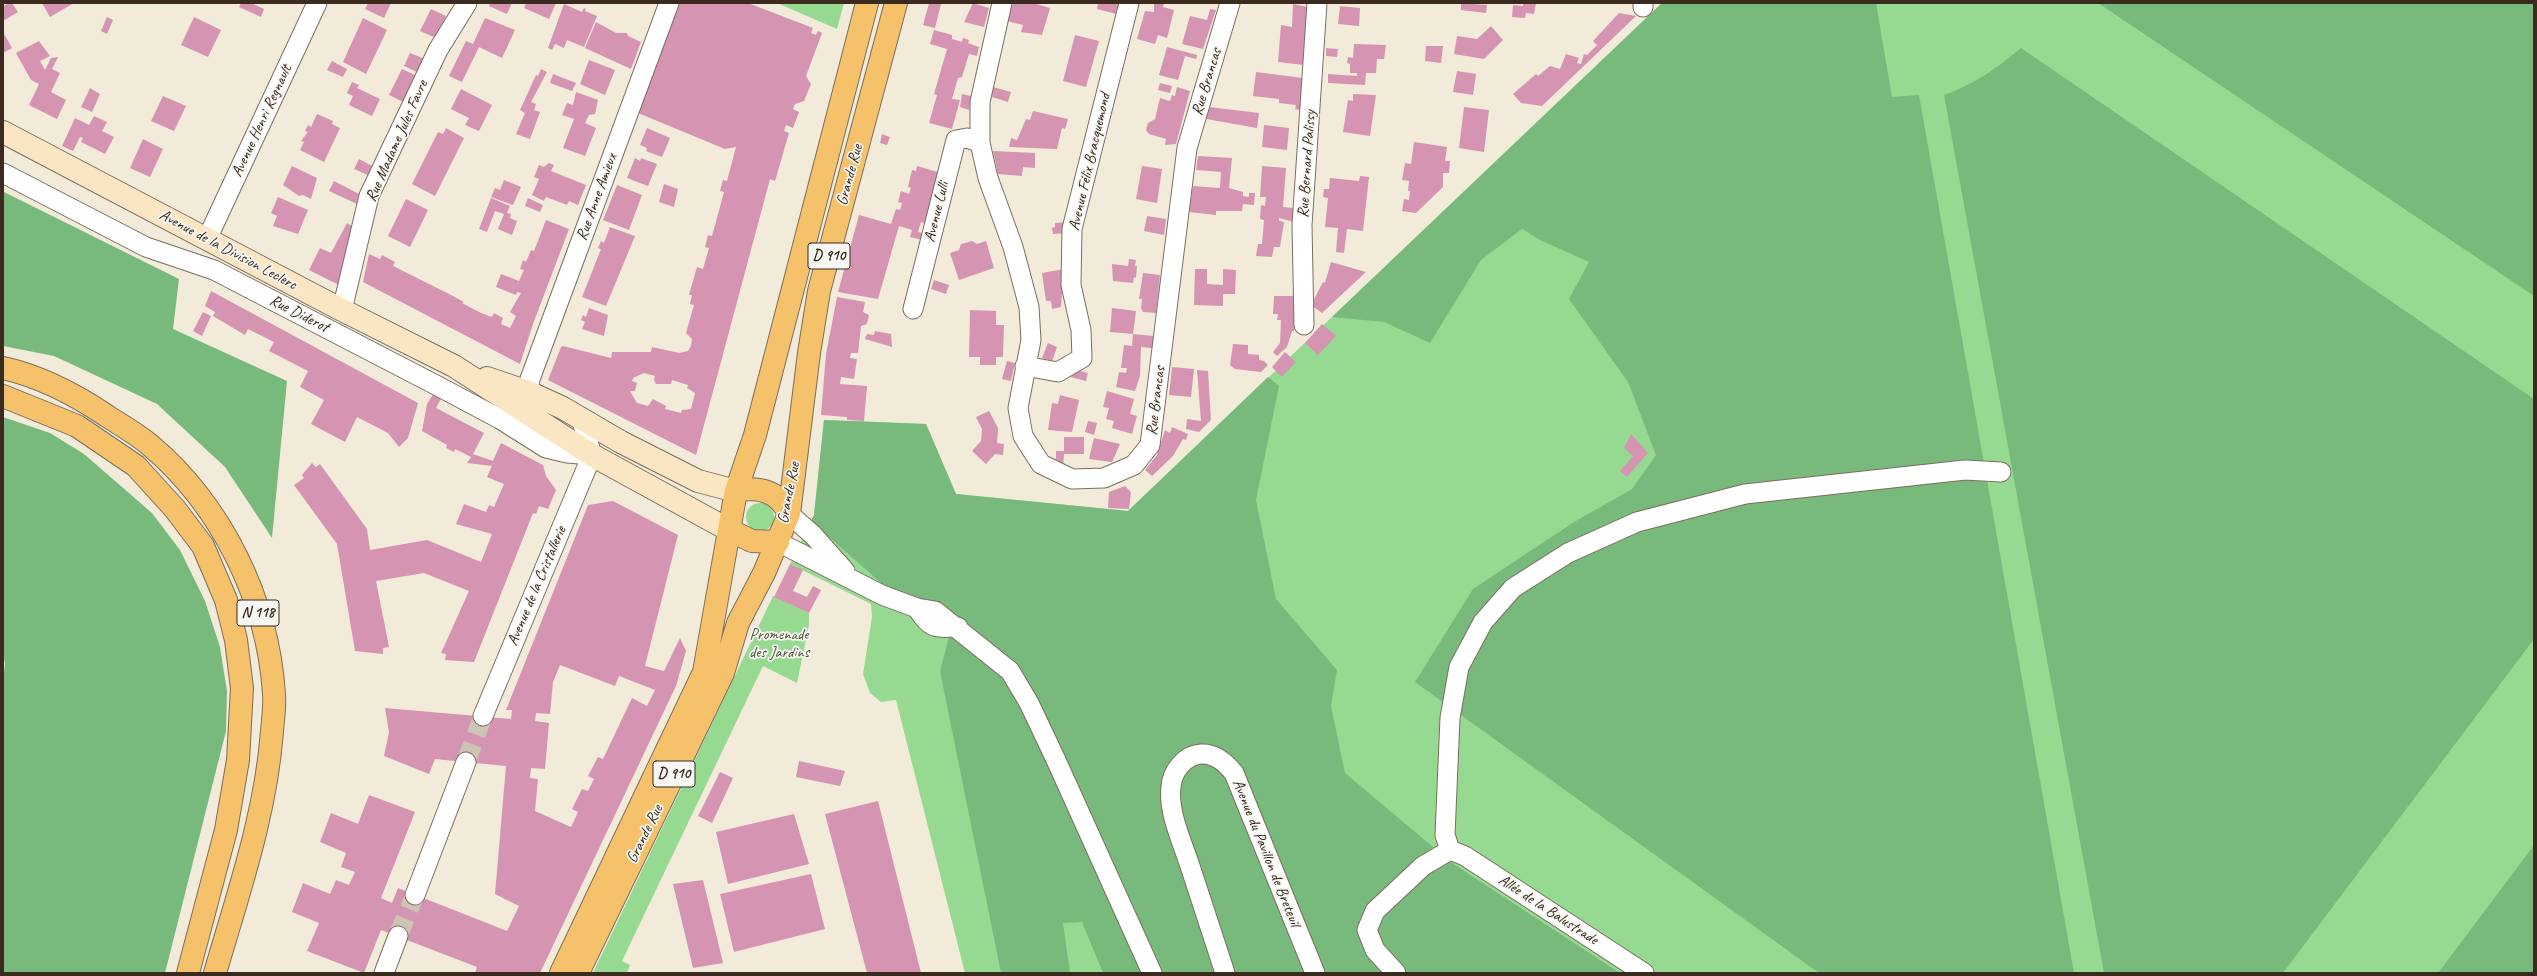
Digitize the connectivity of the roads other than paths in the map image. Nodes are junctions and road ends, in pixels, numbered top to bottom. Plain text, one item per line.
1 (317, 3) edge
2 (467, 3) edge
3 (669, 3) edge
4 (867, 3) edge
5 (896, 3) edge
6 (1002, 3) edge
7 (1129, 3) edge
8 (1230, 3) edge
9 (1318, 3) edge
10 (3, 132) edge
11 (980, 143) junction
12 (3, 173) edge
13 (207, 239) junction
14 (913, 309) dead end
15 (342, 310) junction
16 (1304, 325) dead end
17 (454, 366) junction
18 (1025, 366) junction
19 (3, 368) edge
20 (528, 392) junction
21 (3, 396) edge
22 (581, 418) junction
23 (621, 442) junction
24 (592, 455) junction
25 (2001, 472) dead end
26 (736, 491) junction
27 (789, 514) junction
28 (729, 530) junction
29 (778, 542) junction
30 (851, 578) junction
31 (926, 619) junction
32 (958, 627) junction
33 (482, 716) tunnel mouth
34 (466, 762) tunnel mouth
35 (1450, 850) junction
36 (415, 895) tunnel mouth
37 (398, 936) tunnel mouth
38 (188, 973) edge
39 (215, 973) edge
40 (384, 973) edge
41 (561, 973) edge
42 (578, 973) edge
43 (1152, 973) edge
44 (1225, 973) edge
45 (1315, 973) edge
46 (1396, 973) edge
47 (1644, 973) edge

1 - 13 street, Avenue Henri Regnault
2 - 15 street, Rue Madame Jules Favre
3 - 20 street, Rue Anne Amieux
4 - 26 main road, Grande Rue / D 910
5 - 27 main road, Grande Rue / D 910
6 - 11 street, Rue Brancas
7 - 18 street, Avenue Félix Bracquemond
8 - 18 street, Rue Brancas
9 - 16 street, Rue Bernard Palissy
10 - 13 main road, Avenue de la Division Leclerc
11 - 14 street, Avenue Lulli
11 - 18 street, Rue Brancas
12 - 24 street, Rue Diderot
13 - 15 main road, Avenue de la Division Leclerc
15 - 17 main road, Avenue de la Division Leclerc
17 - 20 main road, Avenue de la Division Leclerc
17 - 24 main road, Avenue de la Division Leclerc
19 - 39 main road, N 118
20 - 22 main road, Avenue de la Division Leclerc
21 - 38 main road, N 118
22 - 23 main road, Avenue de la Division Leclerc
22 - 24 street
23 - 24 main road
23 - 26 main road, Avenue de la Division Leclerc
24 - 28 main road, Avenue de la Division Leclerc
24 - 33 street, Avenue de la Cristallerie
25 - 35 street
26 - 27 main road
26 - 28 main road, Grande Rue / D 910
27 - 29 main road, Grande Rue / D 910
27 - 30 street
28 - 29 main road
28 - 41 main road, Grande Rue / D 910
29 - 30 street
29 - 42 main road, Grande Rue / D 910
30 - 31 street
31 - 32 street
31 - 32 street
32 - 43 street
34 - 36 street
35 - 46 street
35 - 47 street, Allée de la Balustrade
37 - 40 street
44 - 45 street, Avenue du Pavillon de Breteuil

